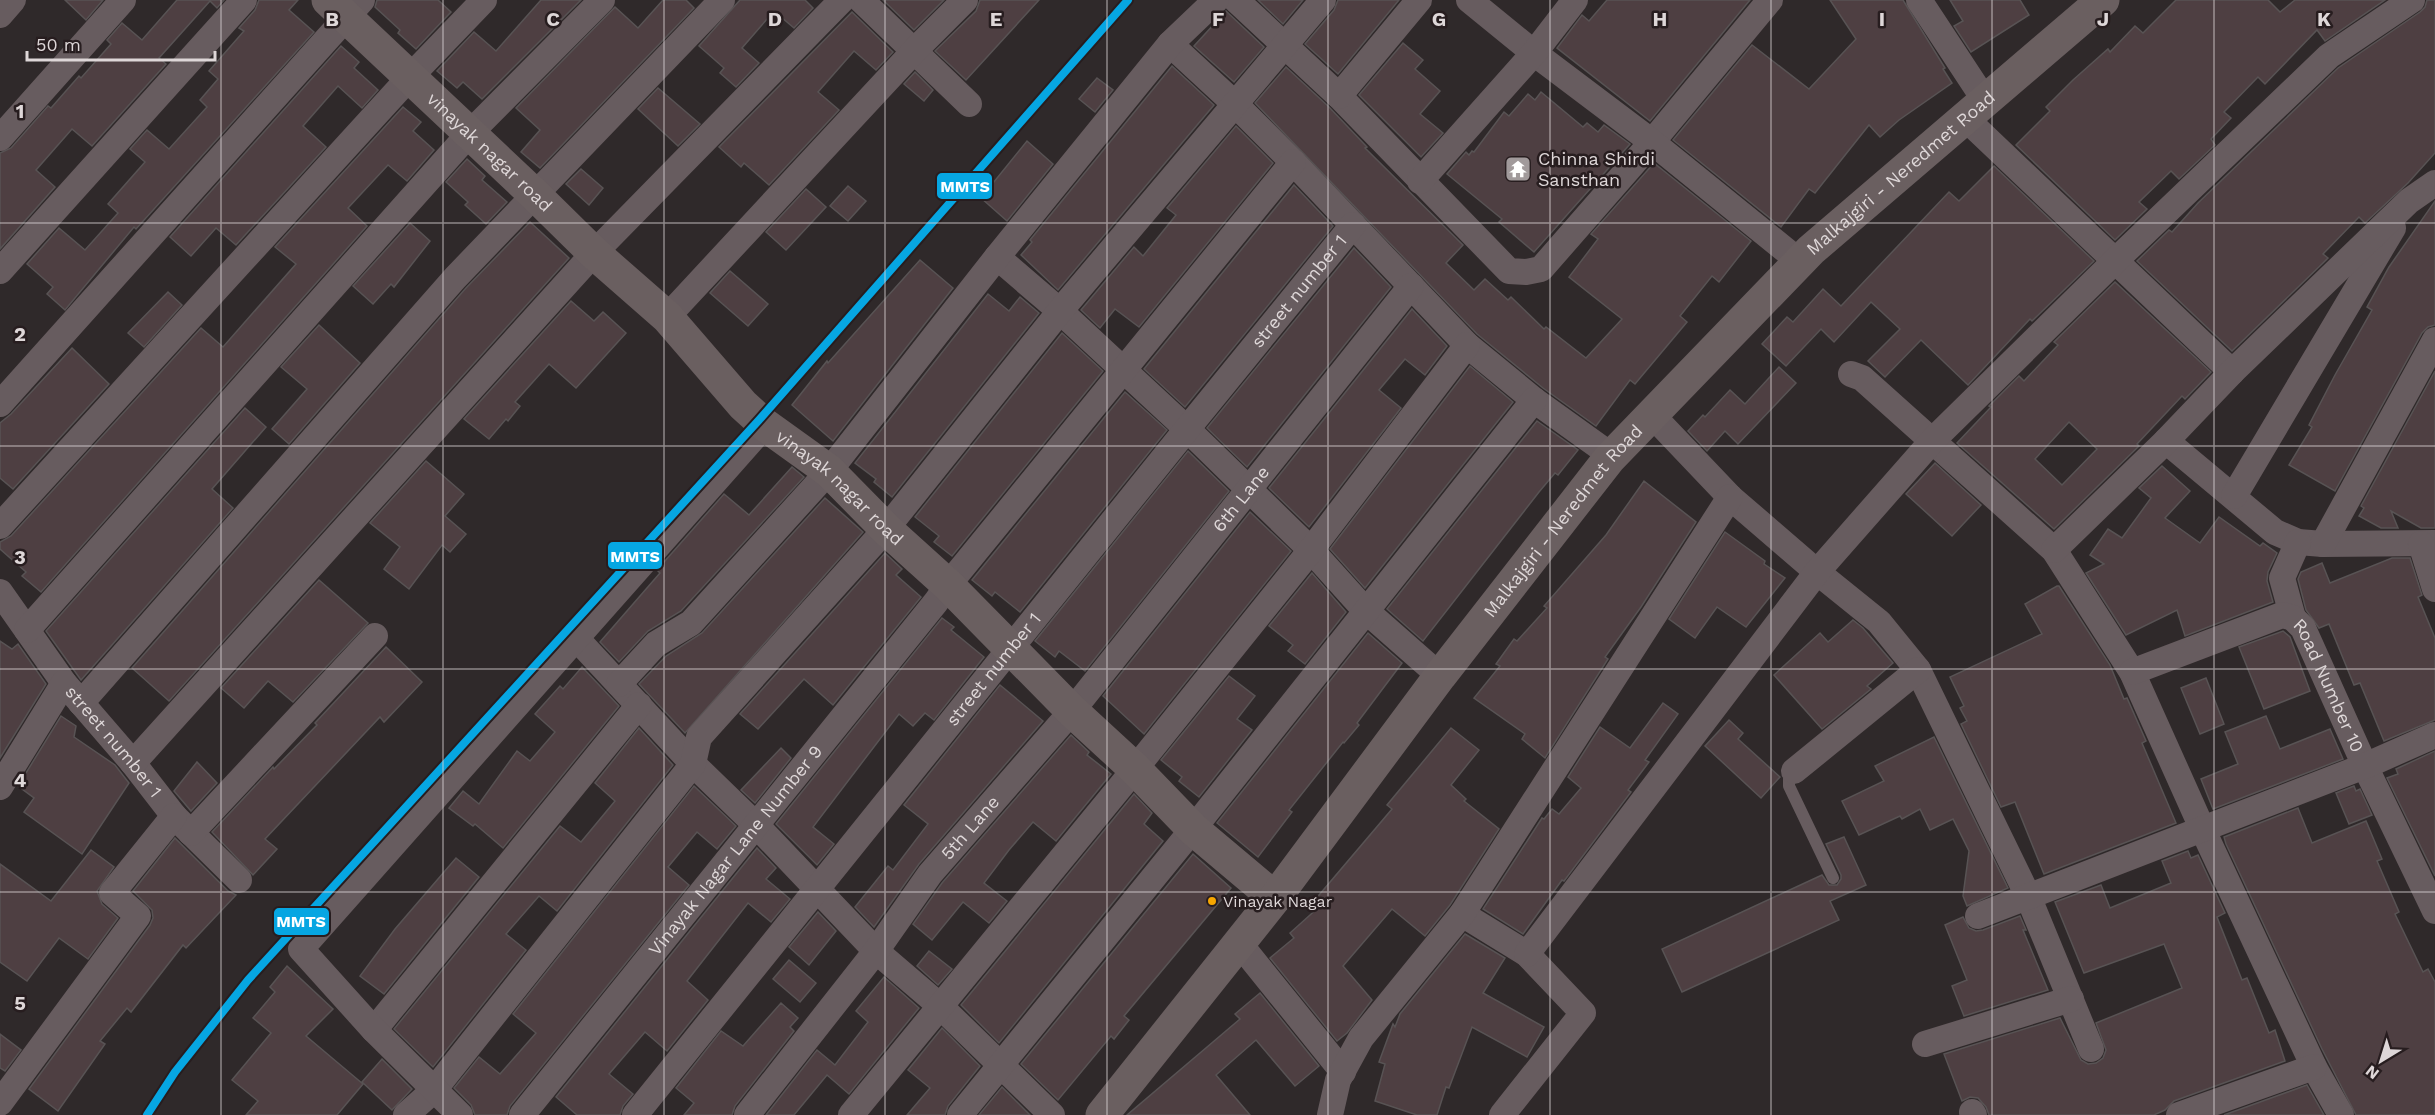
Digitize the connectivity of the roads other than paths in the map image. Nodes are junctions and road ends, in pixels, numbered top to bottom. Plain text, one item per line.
1 (13, 0) edge
2 (123, 0) edge
3 (244, 0) edge
4 (484, 0) edge
5 (602, 0) edge
6 (722, 0) edge
7 (842, 0) edge
8 (861, 0) edge
9 (965, 0) edge
10 (1216, 0) edge
11 (1236, 0) edge
12 (1323, 0) edge
13 (1419, 0) edge
14 (1469, 0) edge
15 (1575, 0) edge
16 (1770, 0) edge
17 (1919, 0) edge
18 (2103, 0) edge
19 (2412, 0) edge
20 (345, 6) edge
21 (0, 15) edge
22 (1170, 44) junction
23 (1285, 47) junction
24 (915, 50) junction
25 (1533, 52) junction
26 (409, 78) junction
27 (1339, 96) junction
28 (969, 104) dead end
29 (1235, 104) junction
30 (1974, 108) junction
31 (469, 134) junction
32 (0, 138) edge
33 (1652, 142) junction
34 (1293, 162) junction
35 (1420, 181) junction
36 (2435, 183) edge
37 (535, 195) junction
38 (2409, 201) junction
39 (1353, 225) junction
40 (594, 253) junction
41 (998, 257) junction
42 (2116, 260) junction
43 (1799, 261) junction
44 (0, 271) edge
45 (1411, 286) junction
46 (1060, 311) junction
47 (667, 317) junction
48 (2435, 340) edge
49 (1467, 345) junction
50 (1124, 371) junction
51 (2232, 372) junction
52 (1851, 374) dead end
53 (1534, 400) junction
54 (0, 404) edge
55 (1652, 414) junction
56 (765, 425) junction
57 (1187, 429) junction
58 (1933, 440) junction
59 (2166, 441) junction
60 (1612, 456) junction
61 (829, 471) junction
62 (1247, 489) junction
63 (2234, 496) junction
64 (1730, 497) junction
65 (0, 526) edge
66 (886, 529) junction
67 (2310, 543) junction
68 (2428, 544) edge
69 (1311, 550) junction
70 (2054, 550) junction
71 (1817, 572) junction
72 (948, 585) junction
73 (2435, 589) edge
74 (0, 592) edge
75 (1365, 610) junction
76 (2294, 618) junction
77 (27, 630) junction
78 (375, 636) dead end
79 (576, 638) junction
80 (1010, 648) junction
81 (1918, 670) junction
82 (2132, 672) junction
83 (1440, 676) junction
84 (64, 683) junction
85 (619, 684) junction
86 (81, 703) junction
87 (639, 705) junction
88 (1072, 711) junction
89 (2435, 735) edge
90 (133, 763) junction
91 (693, 764) junction
92 (2365, 766) junction
93 (1135, 769) junction
94 (1794, 771) joint
95 (0, 787) edge
96 (183, 824) junction
97 (757, 826) junction
98 (2202, 828) junction
99 (1193, 829) junction
100 (1833, 878) dead end
101 (239, 880) dead end
102 (817, 889) junction
103 (2028, 896) junction
104 (1275, 898) junction
105 (2435, 911) edge
106 (1462, 914) junction
107 (1978, 916) dead end
108 (1239, 943) junction
109 (876, 951) junction
110 (1527, 954) junction
111 (2071, 999) junction
112 (939, 1005) junction
113 (374, 1030) junction
114 (1925, 1044) dead end
115 (2091, 1049) dead end
116 (1002, 1066) junction
117 (2314, 1067) junction
118 (1343, 1072) junction
119 (434, 1090) junction
120 (0, 1103) edge
121 (1105, 1114) edge
122 (406, 1115) edge
123 (460, 1115) edge
124 (522, 1115) edge
125 (635, 1115) edge
126 (747, 1115) edge
127 (851, 1115) edge
128 (960, 1115) edge
129 (1052, 1115) edge
130 (1330, 1115) edge
131 (1502, 1115) edge
132 (2178, 1115) edge
133 (2341, 1115) edge

1 - 21 street
2 - 32 street
3 - 44 street
4 - 26 street
5 - 31 street
6 - 37 street
7 - 40 street
8 - 24 street
9 - 24 street
10 - 22 street
11 - 23 street
12 - 23 street
13 - 27 street
14 - 25 street
15 - 25 street
16 - 33 street
17 - 30 street
18 - 30 main road, Malkajgiri - Neredmet Road
19 - 42 street
20 - 26 main road, vinayak nagar road
20 - 54 street
22 - 29 street
22 - 41 street
23 - 27 street
23 - 29 street
24 - 28 street
24 - 47 street
25 - 33 street
25 - 35 street
26 - 31 main road, vinayak nagar road
26 - 65 street
27 - 35 street
29 - 34 street
29 - 46 street
30 - 42 street
30 - 43 main road, Malkajgiri - Neredmet Road
31 - 37 main road, vinayak nagar road
31 - 77 street
33 - 35 street
33 - 43 street
34 - 39 street
34 - 50 street, Vinayak Nagar Lane Number 9
36 - 38 street
37 - 40 main road, vinayak nagar road
37 - 86 street
38 - 51 street
38 - 63 street
39 - 45 street
39 - 57 street, street number 1
40 - 47 main road, vinayak nagar road
40 - 90 street
41 - 46 street
41 - 61 street
42 - 51 street
42 - 58 street
43 - 55 main road, Malkajgiri - Neredmet Road
45 - 49 street
45 - 62 street, 6th Lane
46 - 50 street
46 - 66 street
47 - 56 main road, vinayak nagar road
48 - 67 street
49 - 53 street
49 - 69 street
50 - 57 street
50 - 72 street, Vinayak Nagar Lane Number 9
51 - 59 street
52 - 58 street
53 - 60 street
53 - 75 street
55 - 60 main road, Malkajgiri - Neredmet Road
55 - 64 street
56 - 61 main road, vinayak nagar road
56 - 79 street
57 - 62 street
57 - 80 street, street number 1
58 - 70 street
58 - 71 street
59 - 63 street
59 - 70 street
60 - 83 main road, Malkajgiri - Neredmet Road
61 - 66 main road, vinayak nagar road
61 - 85 street
62 - 69 street
62 - 88 street, 6th Lane
63 - 67 street
64 - 71 street
64 - 106 street
66 - 72 main road, vinayak nagar road
66 - 91 street
67 - 68 street
67 - 76 street
68 - 73 street
69 - 75 street
69 - 93 street
70 - 82 street
71 - 81 street
71 - 110 street
72 - 80 main road, vinayak nagar road
72 - 97 street, Vinayak Nagar Lane Number 9
74 - 77 street, street number 1
75 - 83 street
75 - 99 street
76 - 82 street, Road Number 10
76 - 92 street, Road Number 10
77 - 84 street, street number 1
78 - 96 street
79 - 85 street
79 - 113 street
80 - 88 main road, vinayak nagar road
80 - 102 street, street number 1
81 - 94 street
81 - 103 street
82 - 98 street
83 - 104 main road, Malkajgiri - Neredmet Road
84 - 86 street, street number 1
84 - 95 street
85 - 87 street
86 - 90 street, street number 1
87 - 91 street
87 - 113 street
88 - 93 main road, vinayak nagar road
88 - 109 street, 5th Lane
89 - 92 street
90 - 96 street, street number 1
91 - 97 street
91 - 119 street
92 - 98 street
92 - 105 street, Road Number 10
93 - 99 main road, vinayak nagar road
93 - 112 street
94 - 100 lane
96 - 101 street, street number 1
96 - 120 street
97 - 102 street
97 - 124 street, Vinayak Nagar Lane Number 9
98 - 103 street
98 - 117 street
99 - 104 main road, vinayak nagar road
99 - 116 street
102 - 109 street
102 - 125 street, street number 1
103 - 107 street
103 - 111 street
104 - 108 main road, Malkajgiri - Neredmet Road
106 - 110 street
106 - 118 street
108 - 118 street
108 - 121 main road, Malkajgiri - Neredmet Road
109 - 112 street
109 - 126 street, 5th Lane
110 - 131 street
111 - 114 street
111 - 115 street
112 - 116 street
112 - 127 street
113 - 119 street
116 - 128 street
116 - 129 street
117 - 132 street
117 - 133 street
118 - 130 street
119 - 122 street
119 - 123 street

